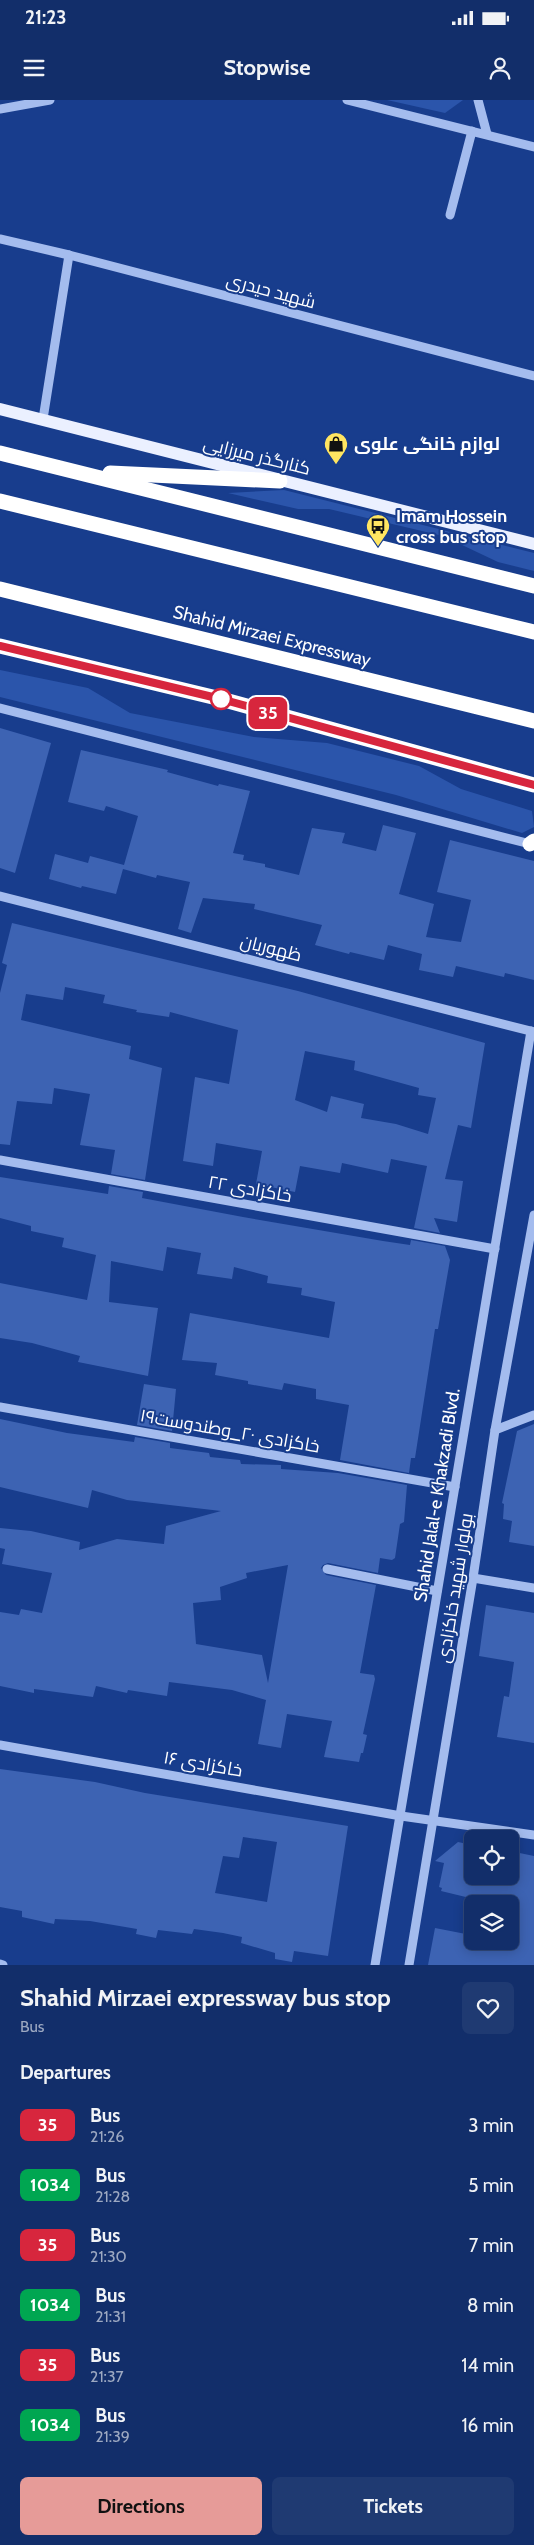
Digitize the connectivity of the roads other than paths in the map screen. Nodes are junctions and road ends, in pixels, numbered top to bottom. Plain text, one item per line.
1 (50, 100) edge
2 (347, 100) edge
3 (478, 100) edge
4 (5, 106) edge
5 (472, 131) junction
6 (487, 134) junction
7 (534, 147) edge
8 (450, 215) dead end
9 (0, 239) edge
10 (70, 255) junction
11 (534, 376) edge
12 (0, 409) edge
13 (42, 419) junction
14 (0, 453) edge
15 (76, 472) junction
16 (280, 481) junction
17 (0, 502) edge
18 (534, 544) edge
19 (534, 586) edge
20 (0, 589) edge
21 (534, 632) edge
22 (0, 646) edge
23 (0, 708) edge
24 (534, 720) edge
25 (534, 785) edge
26 (533, 843) edge
27 (0, 896) edge
28 (533, 1032) edge
29 (0, 1160) edge
30 (534, 1215) edge
31 (495, 1249) junction
32 (531, 1255) edge
33 (0, 1408) edge
34 (534, 1415) edge
35 (496, 1430) junction
36 (455, 1487) junction
37 (327, 1569) dead end
38 (474, 1578) junction
39 (534, 1588) edge
40 (437, 1591) junction
41 (0, 1745) edge
42 (400, 1816) junction
43 (433, 1820) junction
44 (534, 1835) edge
45 (375, 1965) edge
46 (409, 1965) edge

1 - 4 street
2 - 5 street
3 - 6 street
5 - 6 street
5 - 8 street
6 - 7 street
9 - 10 street, شهید حیدری
10 - 11 street, شهید حیدری
10 - 13 street
12 - 13 main road, کنارگذر میرزایی
13 - 16 main road, کنارگذر میرزایی
14 - 15 highway
15 - 16 highway
15 - 19 highway
16 - 18 main road, کنارگذر میرزایی
17 - 21 highway
20 - 24 highway, Shahid Mirzaei Expressway
22 - 25 highway
23 - 26 street
27 - 28 street, ظهوریان
28 - 31 street, Shahid Jalal-e Khakzadi Blvd.
29 - 31 street, خاکزادی ۲۲
30 - 32 street, بولوار شهید خاکزادی
31 - 36 street, Shahid Jalal-e Khakzadi Blvd.
32 - 35 street, بولوار شهید خاکزادی
33 - 36 street, خاکزادی ۲۰_وطندوست۱۹
34 - 35 street
35 - 38 street, بولوار شهید خاکزادی
36 - 40 street, Shahid Jalal-e Khakzadi Blvd.
37 - 40 street
38 - 39 street
38 - 43 street, بولوار شهید خاکزادی
40 - 42 street, Shahid Jalal-e Khakzadi Blvd.
41 - 42 street, خاکزادی ۱۶
42 - 43 street, خاکزادی ۱۶
42 - 45 street, Shahid Jalal-e Khakzadi Blvd.
43 - 44 street, خاکزادی ۱۶
43 - 46 street, بولوار شهید خاکزادی

